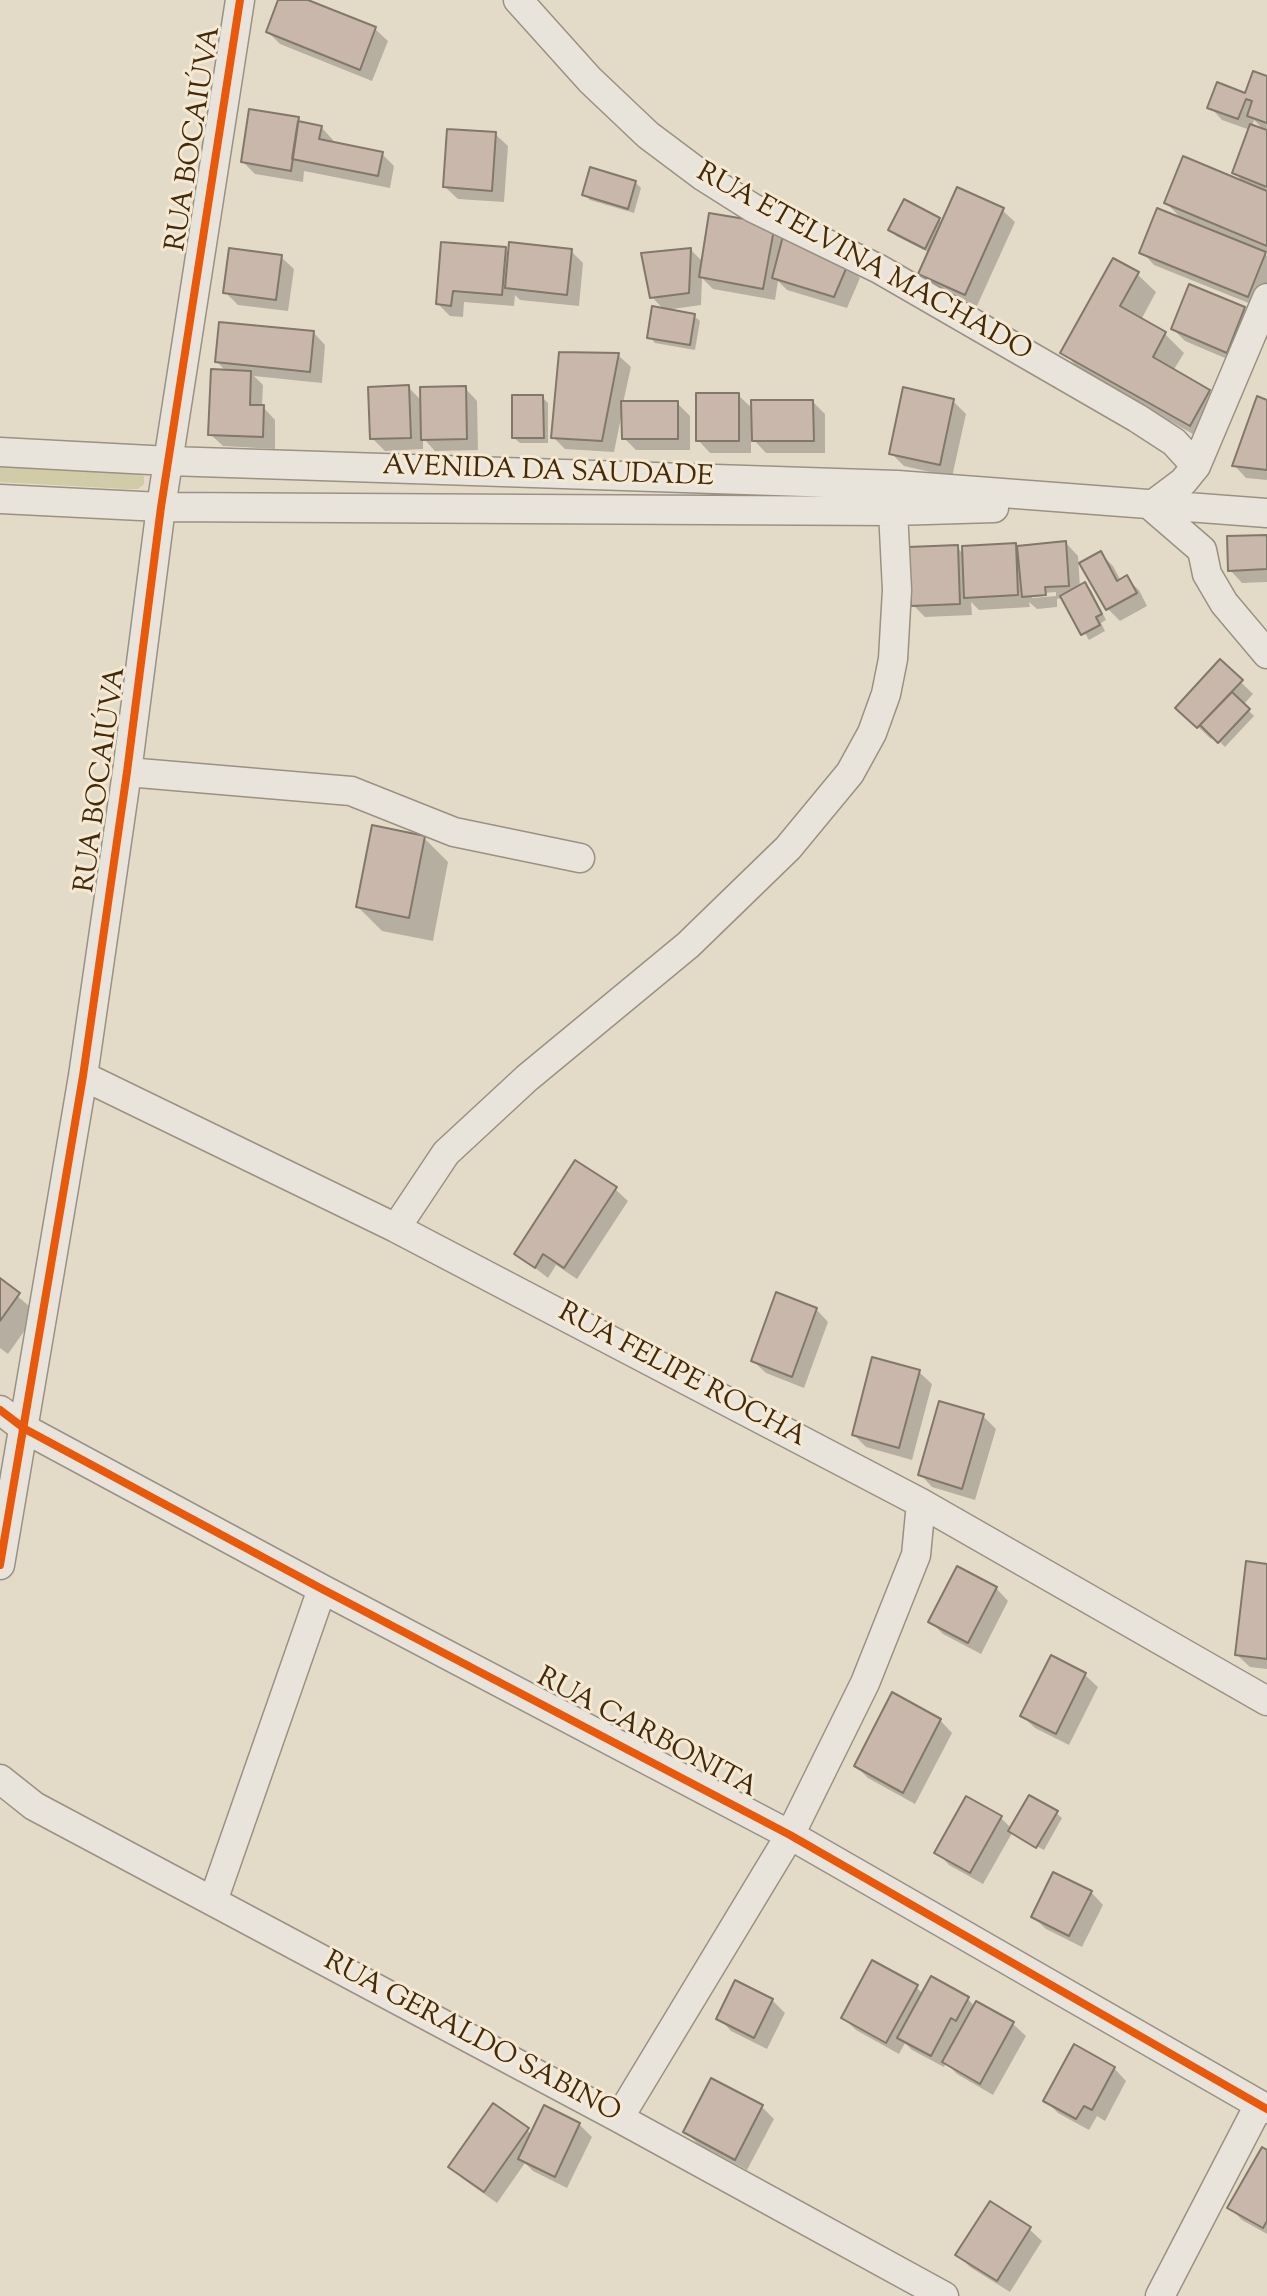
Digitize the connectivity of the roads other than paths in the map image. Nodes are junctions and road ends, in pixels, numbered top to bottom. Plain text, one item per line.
1 (240, 0) edge
2 (518, 0) edge
3 (1267, 298) edge
4 (0, 452) edge
5 (169, 461) junction
6 (1196, 466) junction
7 (895, 498) junction
8 (0, 499) edge
9 (1151, 506) junction
10 (161, 507) junction
11 (1267, 513) edge
12 (1267, 654) edge
13 (127, 772) junction
14 (580, 858) dead end
15 (83, 1076) junction
16 (396, 1228) junction
17 (0, 1410) edge
18 (25, 1429) junction
19 (921, 1503) junction
20 (0, 1565) edge
21 (322, 1589) junction
22 (1267, 1701) edge
23 (0, 1779) edge
24 (790, 1835) junction
25 (213, 1901) junction
26 (1263, 2107) edge
27 (619, 2118) junction
28 (944, 2296) edge
29 (1160, 2296) edge

1 - 5 street, RUA BOCAIÚVA
2 - 6 street, RUA ETELVINA MACHADO
3 - 6 street
4 - 5 street, AVENIDA DA SAUDADE
5 - 7 street, AVENIDA DA SAUDADE
5 - 10 street, RUA BOCAIÚVA
6 - 9 street
7 - 9 street, AVENIDA DA SAUDADE
7 - 10 street, AVENIDA DA SAUDADE
7 - 16 street
8 - 10 street, AVENIDA DA SAUDADE
9 - 11 street, AVENIDA DA SAUDADE
9 - 12 street
10 - 13 street, RUA BOCAIÚVA
13 - 14 street
13 - 15 street, RUA BOCAIÚVA
15 - 16 street, RUA FELIPE ROCHA
15 - 18 street, RUA BOCAIÚVA
16 - 19 street, RUA FELIPE ROCHA
17 - 18 street, RUA CARBONITA
18 - 20 street, RUA BOCAIÚVA
18 - 21 street, RUA CARBONITA
19 - 22 street, RUA FELIPE ROCHA
19 - 24 street
21 - 24 street, RUA CARBONITA
21 - 25 street
23 - 25 street, RUA GERALDO SABINO
24 - 26 street, RUA CARBONITA
24 - 27 street
25 - 27 street, RUA GERALDO SABINO
26 - 29 street
27 - 28 street, RUA GERALDO SABINO

